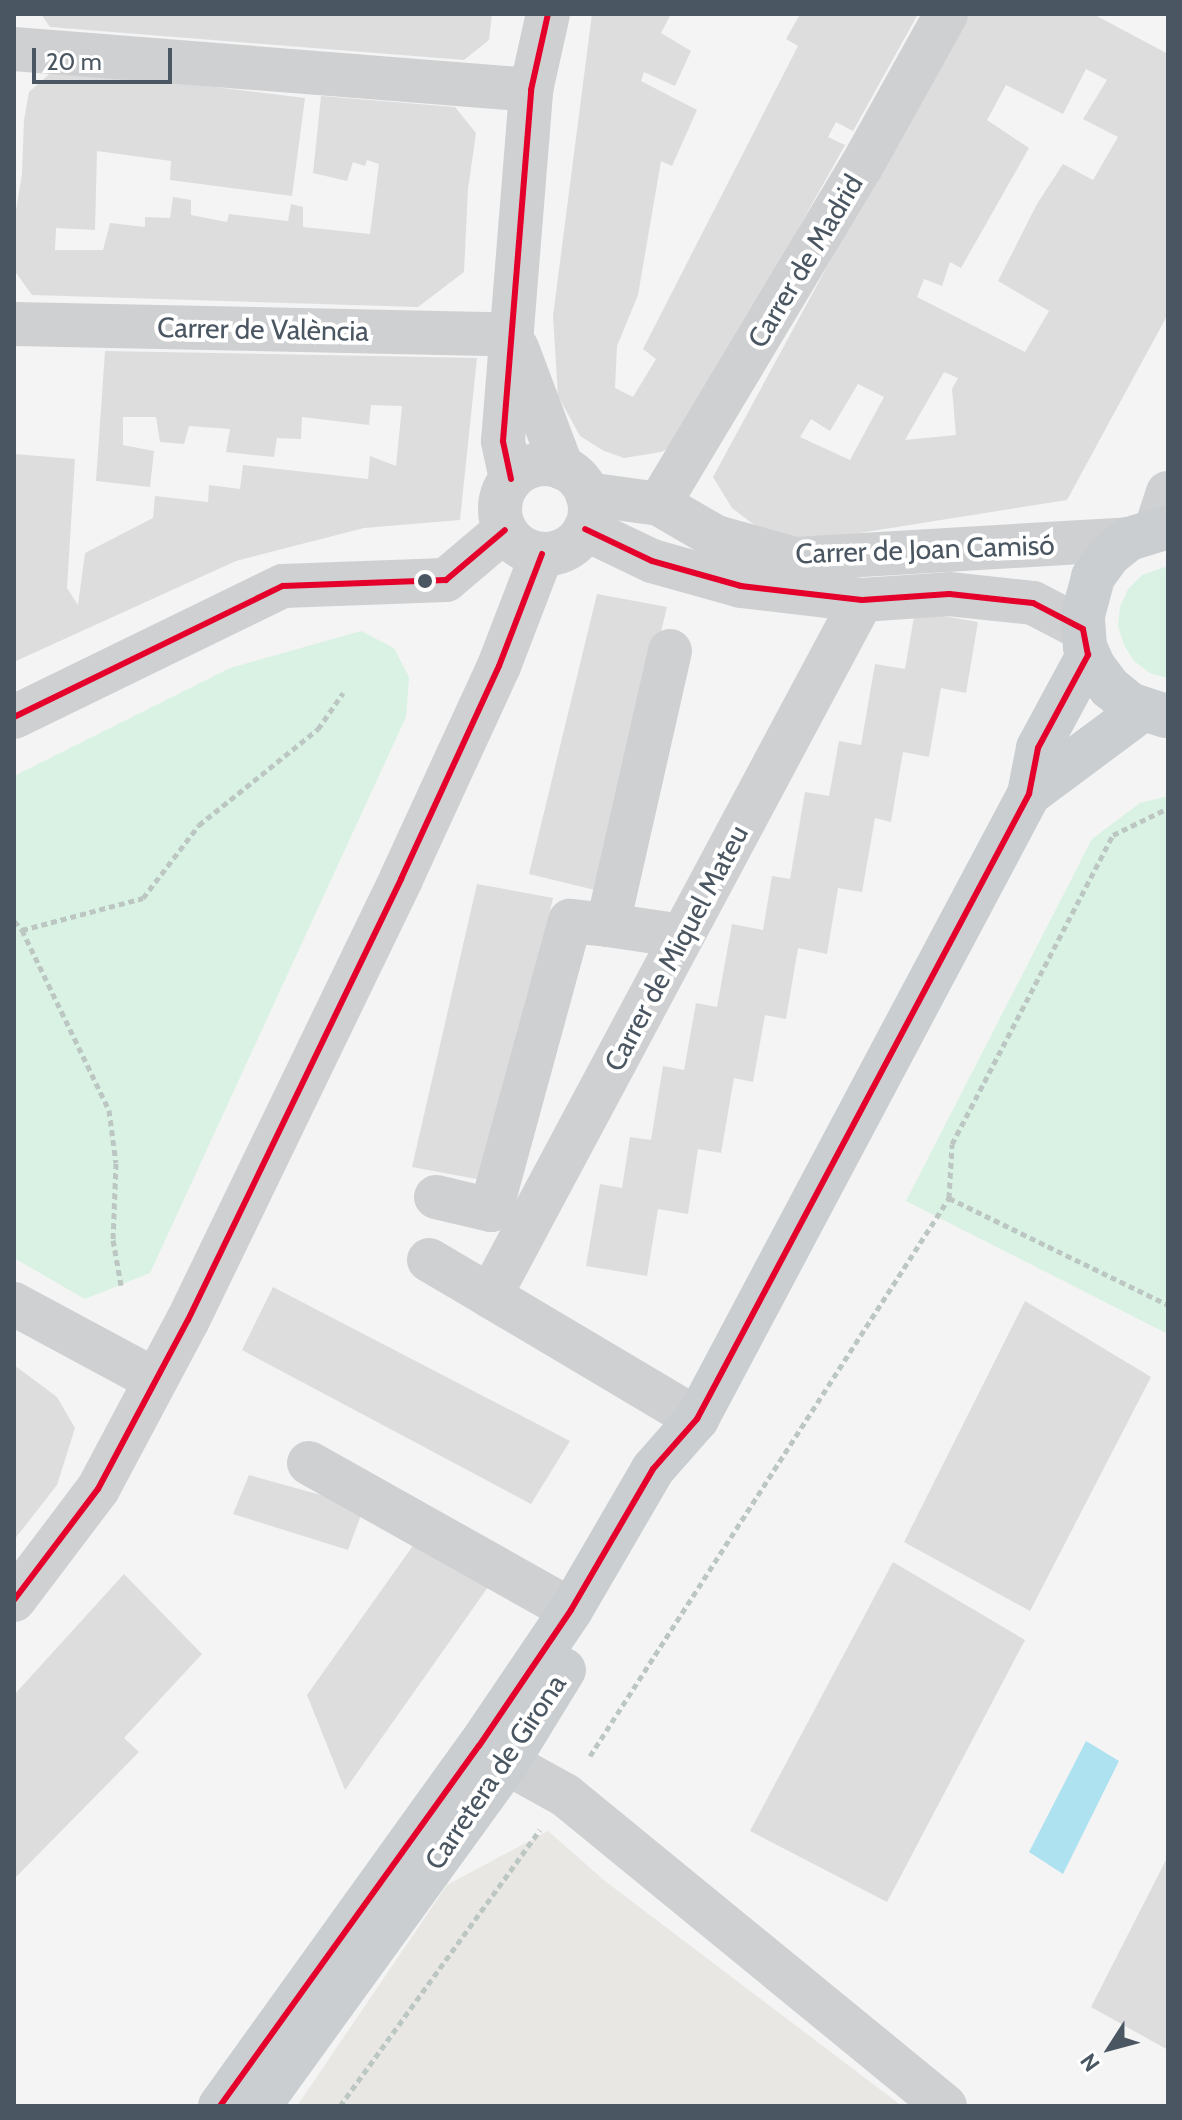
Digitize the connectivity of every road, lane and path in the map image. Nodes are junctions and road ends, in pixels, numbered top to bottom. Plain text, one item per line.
1 (548, 14) edge
2 (946, 14) edge
3 (14, 49) edge
4 (531, 90) junction
5 (14, 324) edge
6 (512, 334) junction
7 (511, 479) junction
8 (578, 497) junction
9 (659, 504) junction
10 (1155, 522) edge
11 (505, 530) junction
12 (542, 554) junction
13 (862, 600) junction
14 (1086, 642) junction
15 (670, 651) dead end
16 (343, 693) dead end
17 (1155, 713) edge
18 (14, 717) edge
19 (1029, 794) junction
20 (1168, 808) edge
21 (14, 921) edge
22 (608, 925) junction
23 (22, 930) junction
24 (682, 936) junction
25 (436, 1197) dead end
26 (949, 1198) junction
27 (429, 1260) dead end
28 (121, 1285) dead end
29 (490, 1296) junction
30 (14, 1304) edge
31 (1168, 1305) edge
32 (155, 1380) junction
33 (697, 1419) junction
34 (309, 1463) dead end
35 (14, 1600) edge
36 (571, 1610) junction
37 (507, 1763) junction
38 (565, 1795) junction
39 (220, 2106) edge
40 (259, 2106) edge
41 (340, 2106) edge
42 (945, 2106) edge

1 - 4 street
2 - 9 street, Carrer de Madrid
3 - 4 street
4 - 6 street
5 - 6 street, Carrer de València
6 - 7 street
6 - 8 street
7 - 8 street
7 - 11 street
8 - 9 street, Carrer de Joan Camisó
8 - 12 street
8 - 13 street, Carrer de Joan Camisó
9 - 10 street, Carrer de Joan Camisó
10 - 14 main road
11 - 12 street
11 - 18 street
12 - 32 street
13 - 14 street, Carrer de Joan Camisó
13 - 24 street, Carrer de Miquel Mateu
14 - 17 main road
14 - 19 main road
15 - 22 street
16 - 23 path
17 - 19 main road, Carretera de Girona
19 - 33 main road, Carretera de Girona
20 - 26 path
21 - 23 path
22 - 24 street
22 - 25 street
23 - 28 path
24 - 29 street, Carrer de Miquel Mateu
26 - 31 path
26 - 38 path
27 - 29 street
29 - 33 street
30 - 32 street
32 - 35 street
33 - 36 main road, Carretera de Girona
33 - 37 main road, Carretera de Girona
34 - 36 street
36 - 39 main road, Carretera de Girona
37 - 38 street
37 - 40 main road, Carretera de Girona
38 - 41 path
38 - 42 street

